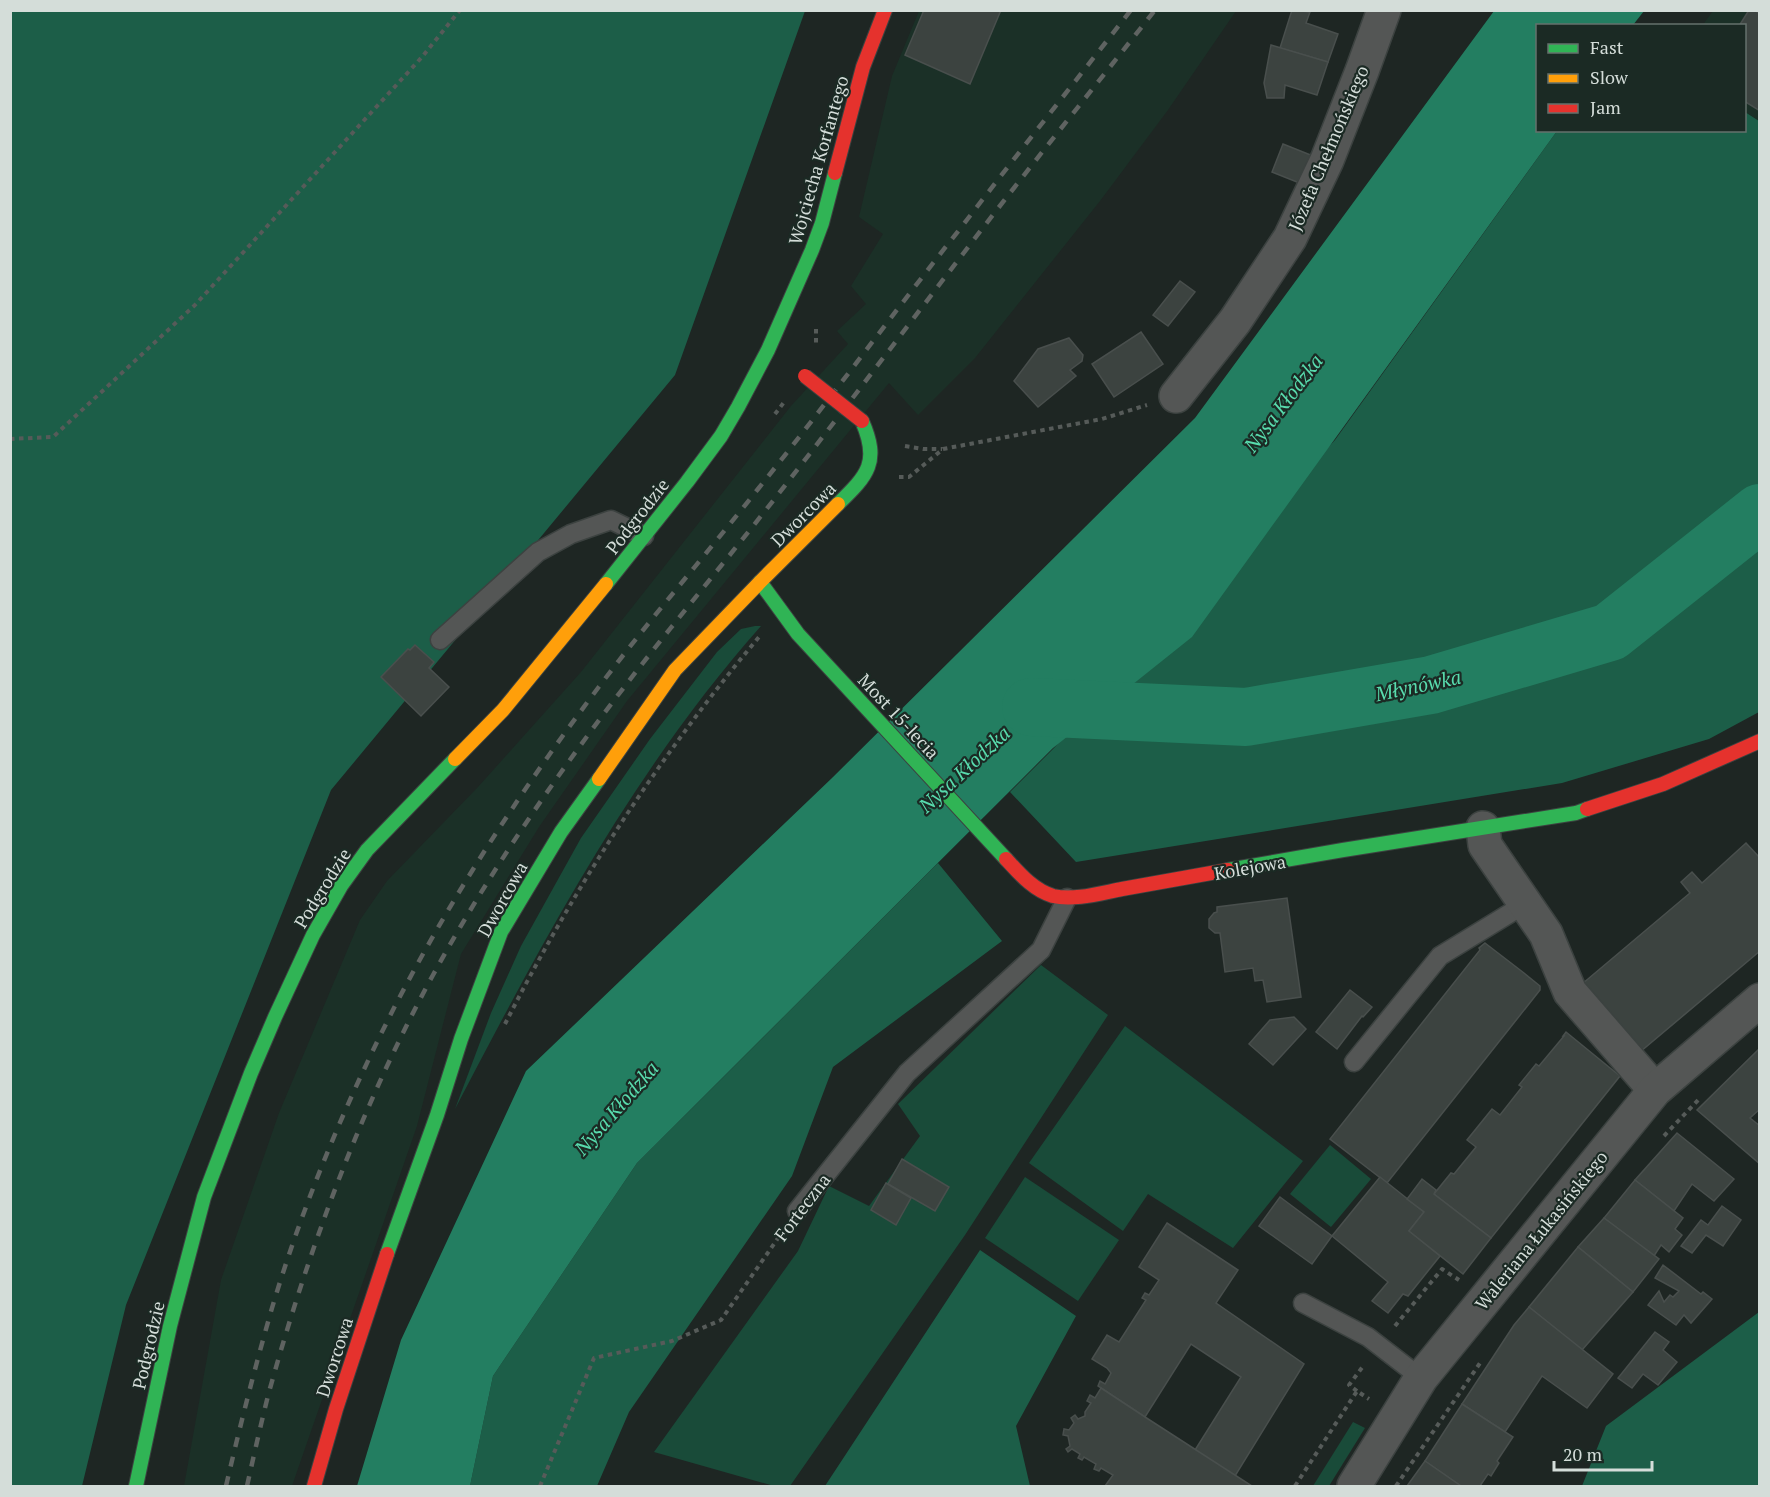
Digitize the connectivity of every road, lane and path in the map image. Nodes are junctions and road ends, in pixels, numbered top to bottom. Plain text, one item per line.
1 (460, 10) edge
2 (885, 10) edge
3 (1384, 10) edge
4 (819, 321) dead end
5 (772, 353) joint
6 (800, 373) junction
7 (1176, 396) joint
8 (768, 422) dead end
9 (10, 439) edge
10 (900, 445) dead end
11 (942, 449) junction
12 (897, 477) dead end
13 (644, 536) junction
14 (760, 582) junction
15 (781, 611) junction
16 (440, 640) dead end
17 (1760, 741) edge
18 (1483, 828) junction
19 (1022, 876) joint
20 (1067, 898) junction
21 (1525, 904) junction
22 (1760, 1000) edge
23 (502, 1029) dead end
24 (1354, 1062) dead end
25 (1655, 1090) junction
26 (1704, 1094) dead end
27 (1660, 1139) dead end
28 (797, 1211) joint
29 (1464, 1282) dead end
30 (1303, 1303) dead end
31 (1379, 1346) junction
32 (1480, 1361) dead end
33 (1421, 1378) junction
34 (1357, 1391) junction
35 (1375, 1403) dead end
36 (136, 1486) edge
37 (314, 1486) edge
38 (540, 1486) edge
39 (1295, 1486) edge
40 (1354, 1486) edge
41 (1396, 1486) edge

1 - 9 path
2 - 5 street, Wojciecha Korfantego
3 - 7 street, Józefa Chełmońskiego
4 - 6 path
5 - 13 street, Podgrodzie
6 - 8 path
6 - 14 street, Dworcowa, bridge
7 - 11 path
10 - 11 path
11 - 12 path
13 - 16 lane
13 - 36 street, Podgrodzie
14 - 15 street
14 - 37 street, Dworcowa
15 - 19 street, Most 15-lecia
15 - 23 path
17 - 18 street, Kolejowa
18 - 20 street, Kolejowa
18 - 21 street
19 - 20 street, Kolejowa
20 - 28 lane, Forteczna
21 - 24 lane
21 - 25 street
22 - 25 street, Waleriana Łukasińskiego
25 - 33 street, Waleriana Łukasińskiego
26 - 27 path
28 - 38 path, Forteczna
29 - 31 path
30 - 31 lane
31 - 33 lane
31 - 34 path
32 - 41 path
33 - 40 street, Waleriana Łukasińskiego
34 - 35 path
34 - 39 path

